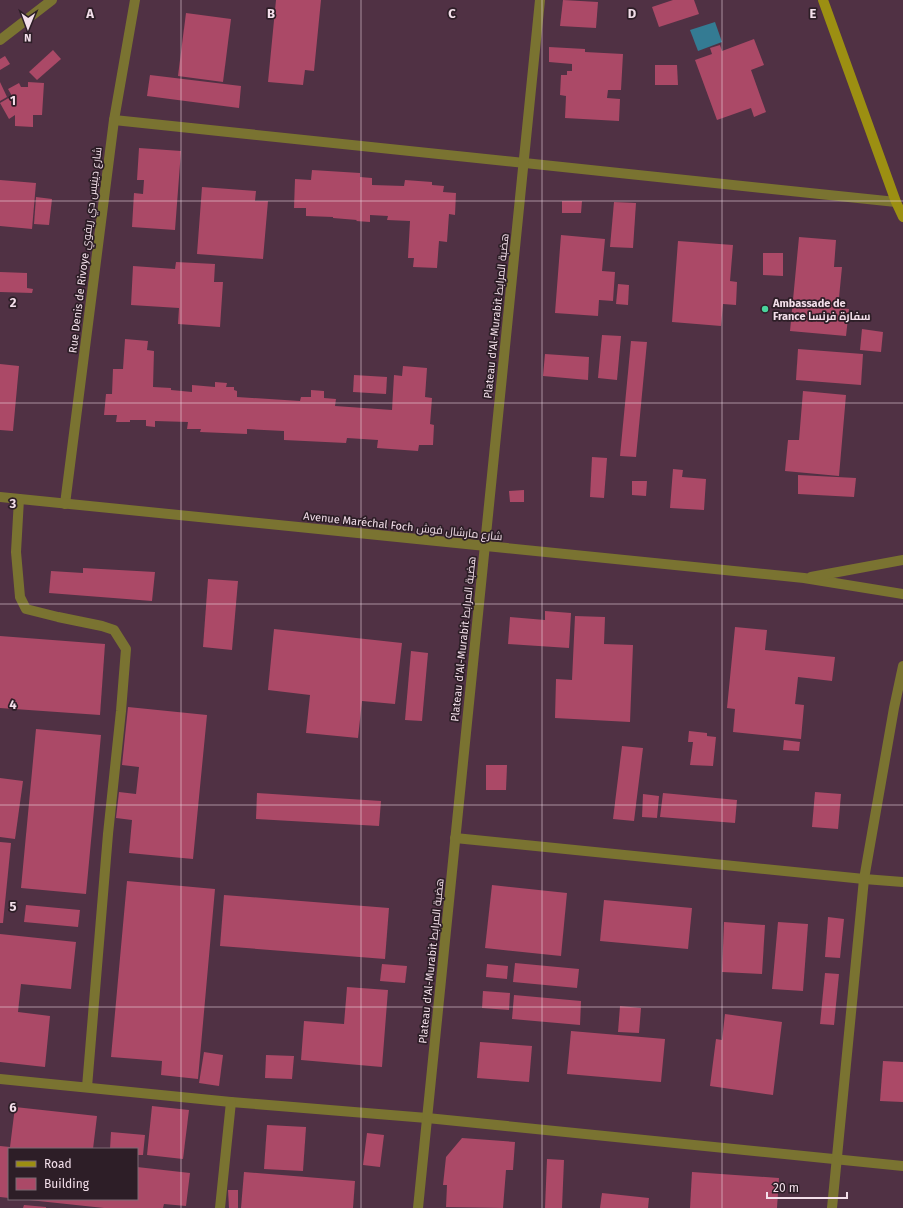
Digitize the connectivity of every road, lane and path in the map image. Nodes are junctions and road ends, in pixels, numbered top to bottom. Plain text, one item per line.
1 (52, 0) edge
2 (135, 0) edge
3 (540, 0) edge
4 (823, 0) edge
5 (0, 40) edge
6 (114, 120) junction
7 (523, 163) junction
8 (896, 202) junction
9 (903, 217) edge
10 (0, 497) edge
11 (20, 499) junction
12 (65, 504) junction
13 (485, 546) junction
14 (903, 560) edge
15 (804, 578) junction
16 (903, 594) edge
17 (902, 672) edge
18 (455, 838) junction
19 (864, 879) junction
20 (903, 882) edge
21 (0, 1079) edge
22 (87, 1087) junction
23 (231, 1102) junction
24 (427, 1118) junction
25 (837, 1160) junction
26 (903, 1166) edge
27 (220, 1208) edge
28 (418, 1208) edge
29 (832, 1208) edge

1 - 5 street
2 - 6 street, Rue Denis de Rivoye شارع دينيس دي ريفوي
3 - 7 street, Plateau d'Al-Murabit هضبة المرابط
4 - 8 main road
6 - 7 street
6 - 12 street, Rue Denis de Rivoye شارع دينيس دي ريفوي
7 - 8 street
7 - 13 street, Plateau d'Al-Murabit هضبة المرابط
8 - 9 main road
10 - 11 street, Avenue Maréchal Foch شارع مارشال فوش
11 - 12 street, Avenue Maréchal Foch شارع مارشال فوش
11 - 22 street
12 - 13 street, Avenue Maréchal Foch شارع مارشال فوش
13 - 15 street, Avenue Maréchal Foch شارع مارشال فوش
13 - 18 street, Plateau d'Al-Murabit هضبة المرابط
14 - 15 street
15 - 16 street
17 - 19 street
18 - 19 street
18 - 24 street, Plateau d'Al-Murabit هضبة المرابط
19 - 20 street
19 - 25 street
21 - 22 street
22 - 23 street
23 - 24 street
23 - 27 street
24 - 25 street
24 - 28 street, Plateau d'Al-Murabit هضبة المرابط
25 - 26 street
25 - 29 street

